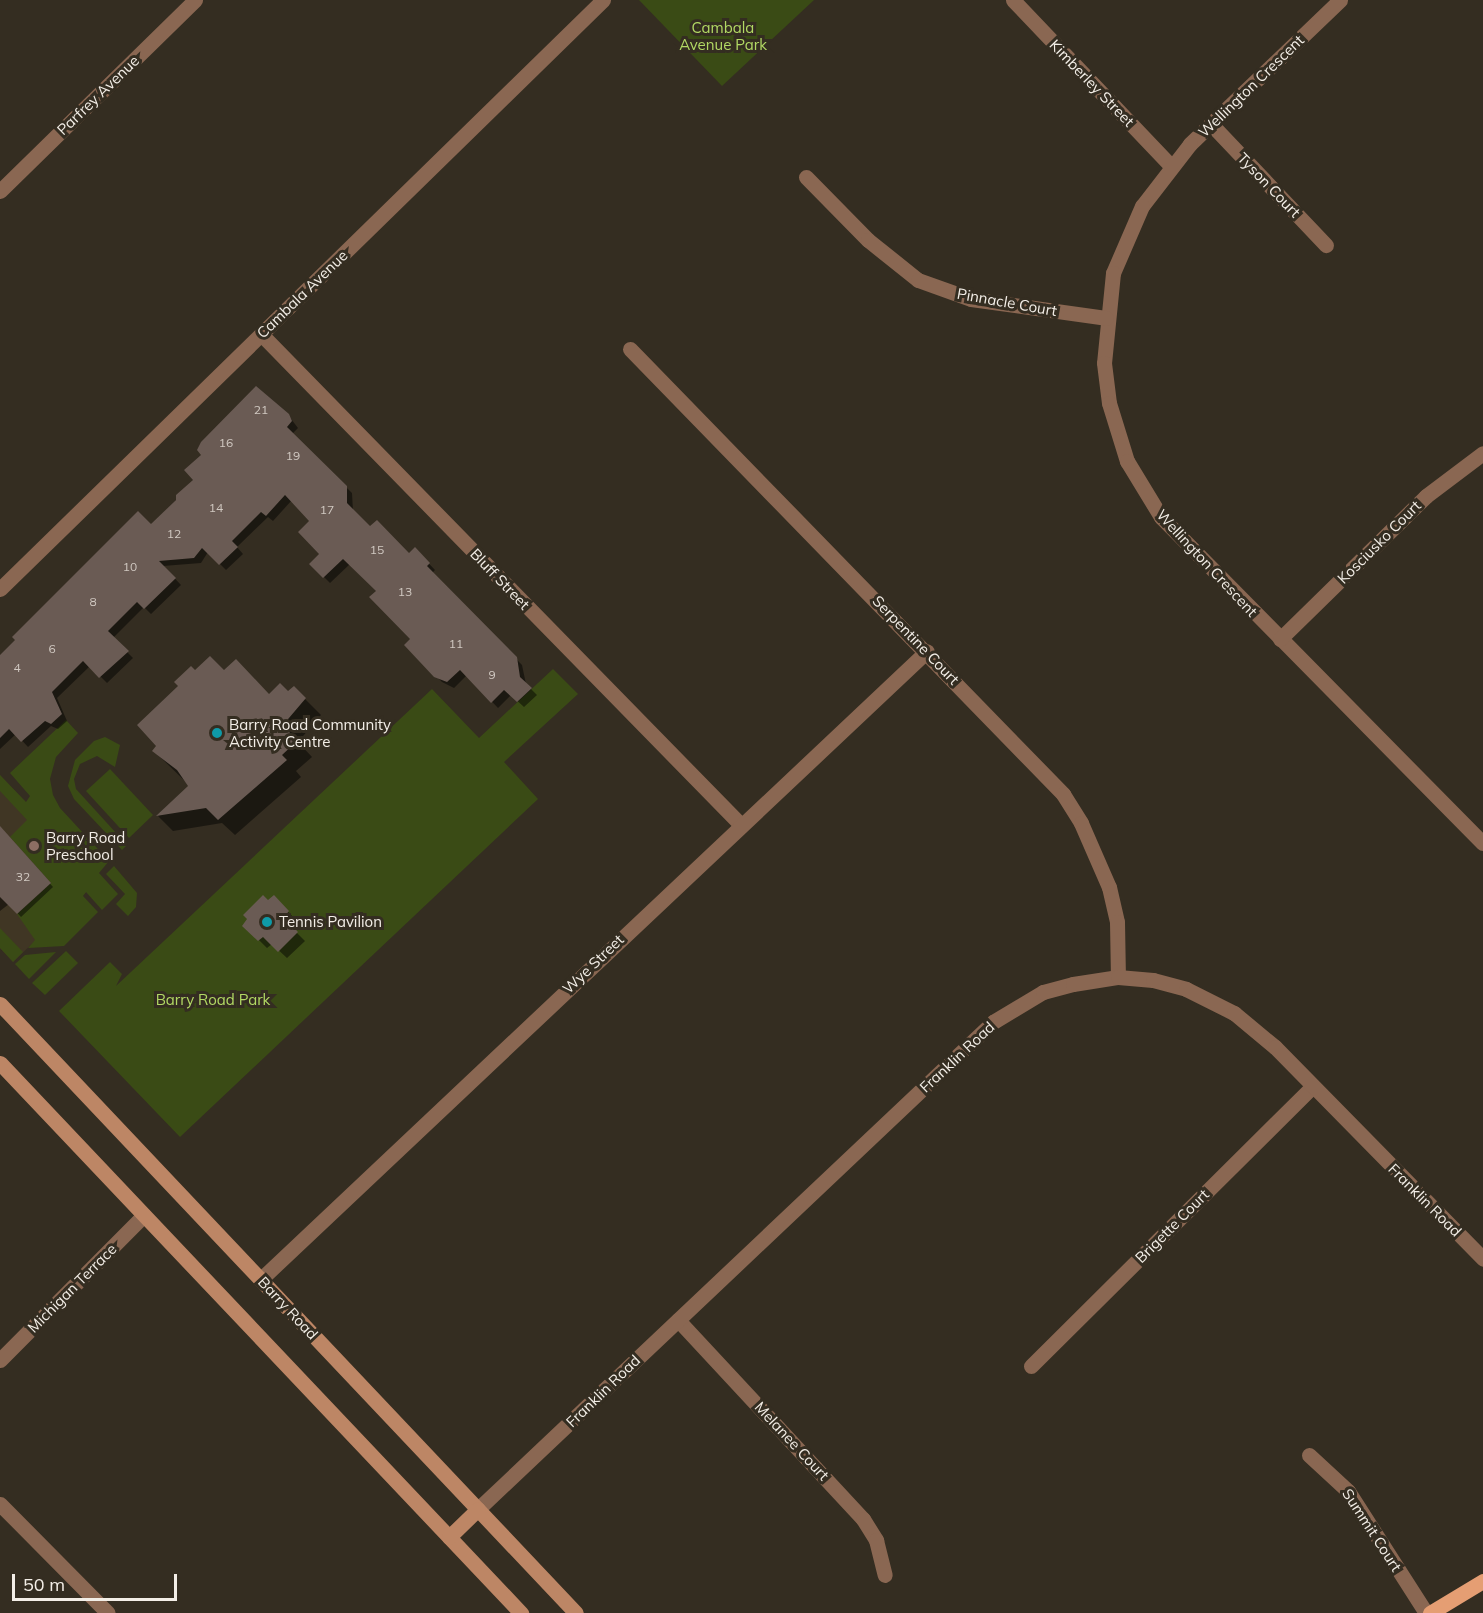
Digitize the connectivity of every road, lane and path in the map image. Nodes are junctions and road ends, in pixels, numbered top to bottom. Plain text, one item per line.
1 (195, 0) edge
2 (603, 0) edge
3 (1013, 0) edge
4 (1340, 0) edge
5 (1211, 124) junction
6 (1171, 166) junction
7 (806, 177) dead end
8 (0, 191) edge
9 (1326, 245) dead end
10 (1106, 318) junction
11 (261, 334) junction
12 (630, 349) dead end
13 (1483, 453) edge
14 (1, 586) edge
15 (1280, 639) junction
16 (927, 651) junction
17 (740, 824) junction
18 (1483, 843) edge
19 (1118, 977) junction
20 (0, 1004) edge
21 (0, 1063) edge
22 (1313, 1086) junction
23 (144, 1215) junction
24 (1483, 1259) edge
25 (261, 1279) junction
26 (678, 1320) junction
27 (0, 1360) edge
28 (1031, 1366) dead end
29 (1309, 1455) dead end
30 (0, 1504) edge
31 (478, 1509) junction
32 (448, 1538) junction
33 (885, 1575) dead end
34 (1483, 1581) edge
35 (108, 1613) edge
36 (520, 1613) edge
37 (576, 1613) edge
38 (1426, 1613) edge
39 (1430, 1613) edge

1 - 8 street, Parfrey Avenue
2 - 11 street, Cambala Avenue
3 - 6 street, Kimberley Street
4 - 5 street, Wellington Crescent
5 - 6 street, Wellington Crescent
5 - 9 street, Tyson Court
6 - 10 street, Wellington Crescent
7 - 10 street, Pinnacle Court
10 - 15 street, Wellington Crescent
11 - 14 street, Cambala Avenue
11 - 17 street, Bluff Street
12 - 16 street, Serpentine Court
13 - 15 street, Kosciusko Court
15 - 18 street, Wellington Crescent
16 - 17 street, Wye Street
16 - 19 street, Serpentine Court
17 - 25 street, Wye Street
19 - 22 street, Franklin Road
19 - 26 street, Franklin Road
20 - 25 street, Barry Road
21 - 23 street
22 - 24 street, Franklin Road
22 - 28 street, Brigette Court
23 - 27 street, Michigan Terrace
23 - 32 street
25 - 31 street, Barry Road
26 - 31 street, Franklin Road
26 - 33 street, Melanee Court
29 - 38 street, Summit Court
30 - 35 street
31 - 32 street
31 - 37 street, Barry Road
32 - 36 street
34 - 39 main road

